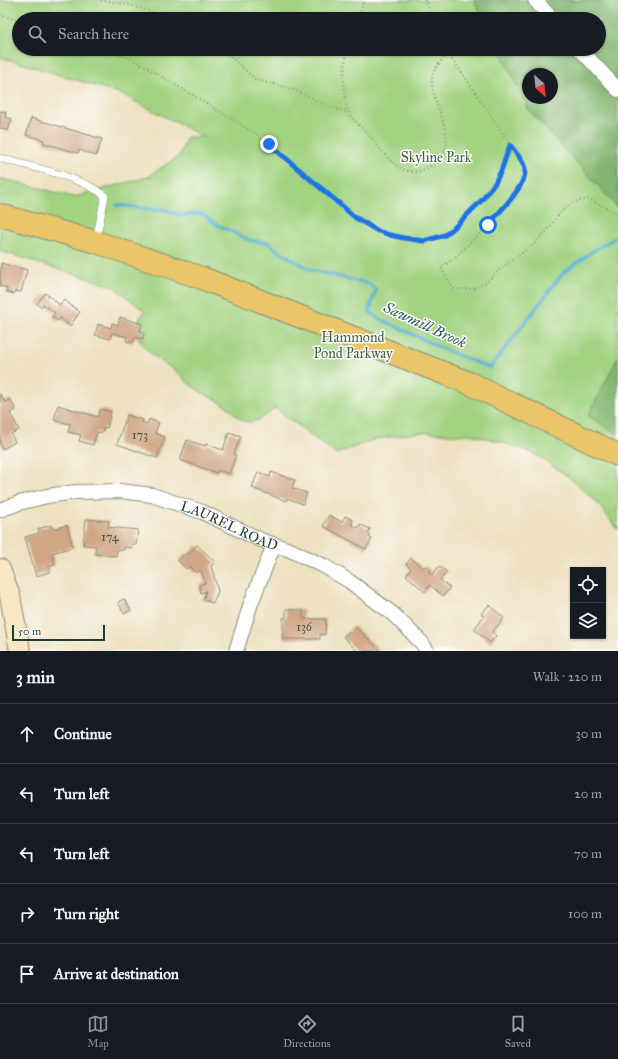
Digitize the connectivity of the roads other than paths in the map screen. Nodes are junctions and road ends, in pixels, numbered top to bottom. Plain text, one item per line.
1 (535, 0) edge
2 (546, 12) edge
3 (586, 56) edge
4 (618, 90) edge
5 (0, 158) edge
6 (0, 215) edge
7 (96, 242) junction
8 (618, 455) edge
9 (0, 510) edge
10 (274, 545) junction
11 (0, 569) edge
12 (20, 651) edge
13 (236, 651) edge
14 (427, 651) edge

1 - 2 street
3 - 4 street
5 - 7 lane
6 - 7 main road
7 - 8 main road
9 - 10 street, LAUREL ROAD
10 - 13 street
10 - 14 street, LAUREL ROAD
11 - 12 main road

